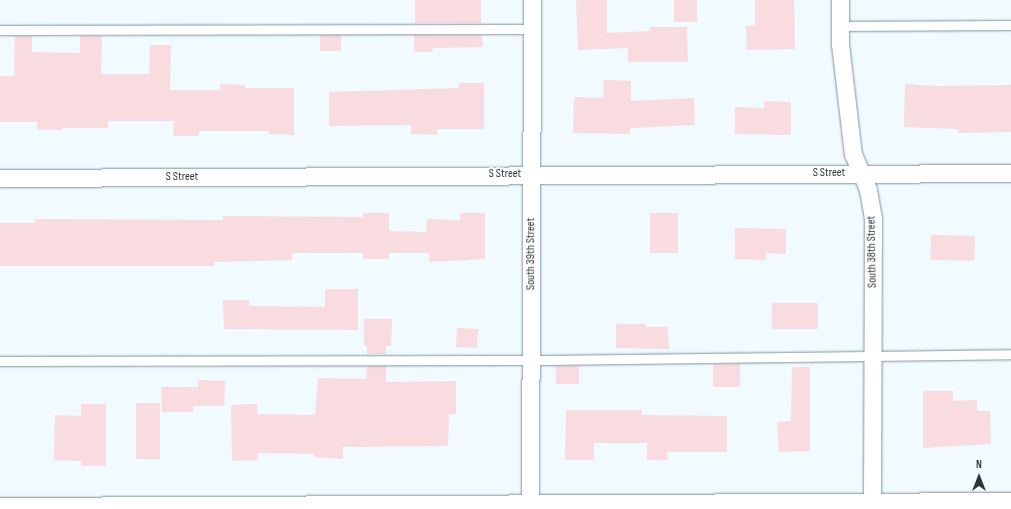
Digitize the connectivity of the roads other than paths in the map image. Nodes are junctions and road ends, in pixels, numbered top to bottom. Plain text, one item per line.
1 (532, 0) edge
2 (840, 0) edge
3 (1011, 25) edge
4 (840, 26) junction
5 (532, 29) junction
6 (0, 30) edge
7 (1011, 172) edge
8 (861, 173) junction
9 (531, 174) junction
10 (0, 178) edge
11 (1011, 354) edge
12 (872, 355) junction
13 (531, 360) junction
14 (0, 361) edge
15 (1011, 501) edge
16 (872, 505) edge
17 (0, 506) edge
18 (530, 506) edge

1 - 5 street, South 39th Street
2 - 4 street, South 38th Street
3 - 4 lane
4 - 8 street, South 38th Street
5 - 6 lane
5 - 9 street, South 39th Street
7 - 8 street, S Street
8 - 9 street, S Street
8 - 12 street, South 38th Street
9 - 10 street, S Street
9 - 13 street, South 39th Street
11 - 12 lane
12 - 13 lane
12 - 16 street, South 38th Street
13 - 14 lane
13 - 18 street, South 39th Street
15 - 16 street
16 - 18 street
17 - 18 street

